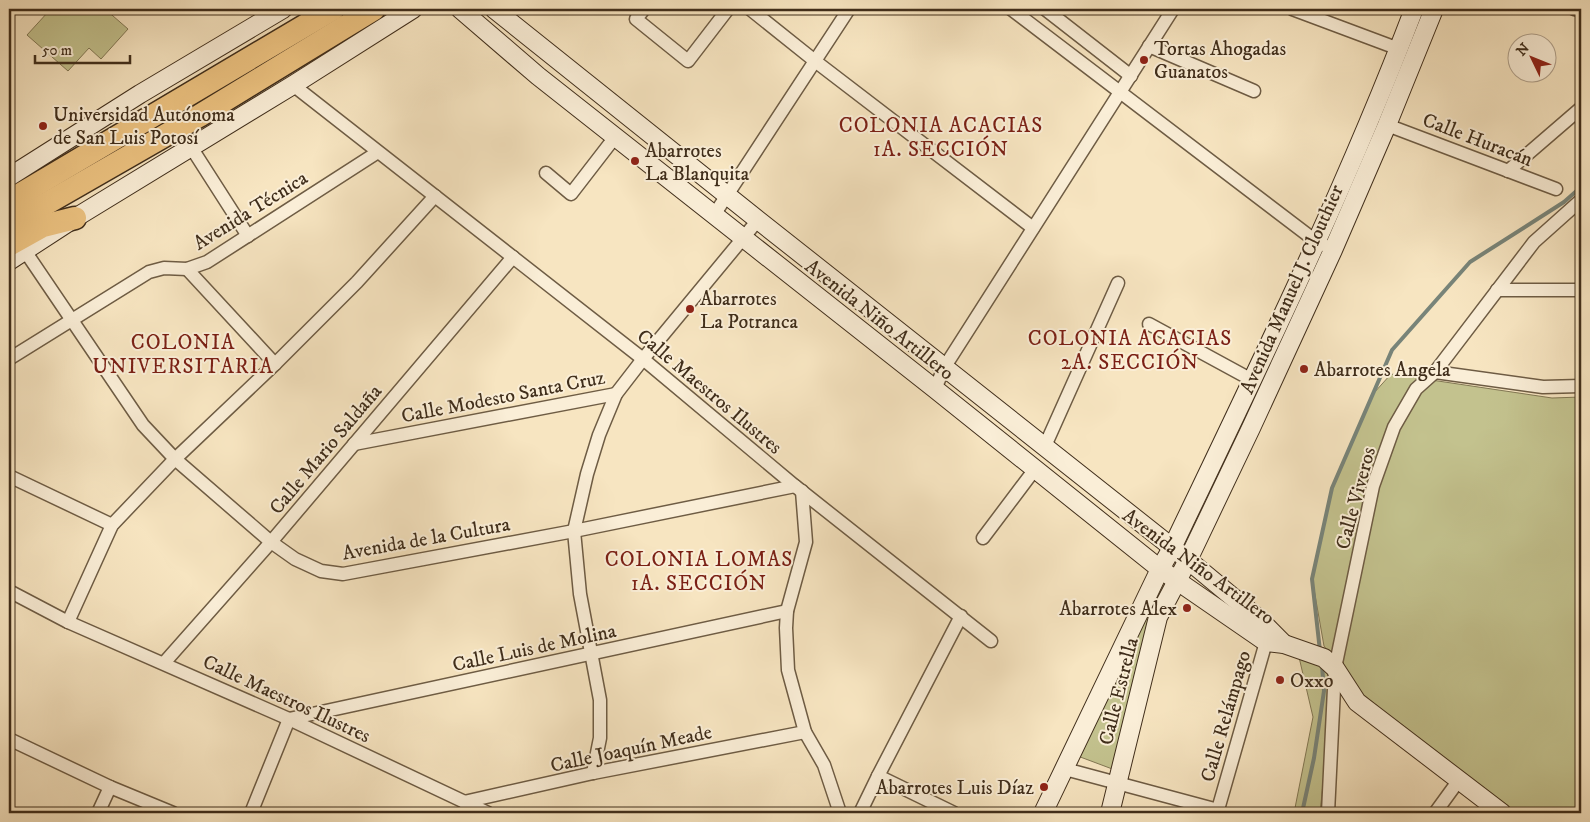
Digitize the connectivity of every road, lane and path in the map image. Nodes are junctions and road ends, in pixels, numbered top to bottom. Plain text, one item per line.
1 (283, 9) edge
2 (333, 9) edge
3 (413, 9) edge
4 (460, 9) edge
5 (494, 9) edge
6 (644, 9) edge
7 (728, 9) edge
8 (750, 9) edge
9 (849, 9) edge
10 (1011, 9) edge
11 (1045, 9) edge
12 (1173, 9) edge
13 (1292, 9) edge
14 (1414, 9) edge
15 (1434, 9) edge
16 (382, 14) edge
17 (1149, 46) junction
18 (1399, 49) junction
19 (815, 61) junction
20 (1131, 76) junction
21 (293, 85) junction
22 (1254, 90) dead end
23 (1120, 92) junction
24 (1581, 108) edge
25 (1387, 125) junction
26 (615, 137) junction
27 (191, 147) junction
28 (378, 152) junction
29 (1508, 170) junction
30 (546, 173) dead end
31 (9, 177) edge
32 (1556, 189) dead end
33 (728, 195) junction
34 (434, 196) junction
35 (1581, 200) edge
36 (9, 201) edge
37 (714, 215) junction
38 (75, 218) joint
39 (758, 220) junction
40 (9, 225) edge
41 (1033, 228) junction
42 (248, 236) junction
43 (743, 238) junction
44 (1317, 242) junction
45 (17, 248) edge
46 (1333, 250) junction
47 (513, 257) junction
48 (9, 261) edge
49 (187, 269) junction
50 (1118, 283) dead end
51 (1497, 290) junction
52 (1581, 290) edge
53 (71, 320) junction
54 (1149, 324) dead end
55 (9, 359) edge
56 (643, 359) junction
57 (275, 364) junction
58 (944, 368) junction
59 (1435, 372) junction
60 (1252, 380) junction
61 (1581, 386) edge
62 (934, 389) junction
63 (616, 394) junction
64 (354, 444) junction
65 (1045, 446) junction
66 (175, 460) junction
67 (1035, 469) junction
68 (9, 476) edge
69 (798, 488) junction
70 (112, 525) junction
71 (574, 531) junction
72 (983, 538) dead end
73 (271, 542) junction
74 (1172, 548) junction
75 (1188, 560) junction
76 (1160, 569) junction
77 (1176, 581) junction
78 (9, 591) edge
79 (787, 611) junction
80 (961, 616) junction
81 (68, 622) junction
82 (1268, 636) junction
83 (992, 641) dead end
84 (590, 654) junction
85 (164, 663) junction
86 (1330, 663) junction
87 (290, 718) junction
88 (805, 732) junction
89 (9, 739) edge
90 (1064, 769) junction
91 (593, 773) junction
92 (878, 776) junction
93 (1459, 780) junction
94 (1117, 784) junction
95 (110, 787) junction
96 (464, 802) junction
97 (1217, 812) edge
98 (98, 813) edge
99 (173, 813) edge
100 (251, 813) edge
101 (488, 813) edge
102 (840, 813) edge
103 (860, 813) edge
104 (954, 813) edge
105 (1043, 813) edge
106 (1110, 813) edge
107 (1328, 813) edge
108 (1435, 813) edge
109 (1502, 813) edge

1 - 31 main road
2 - 36 highway
3 - 16 main road
4 - 26 main road, Avenida Niño Artillero
5 - 33 main road, Avenida Niño Artillero
6 - 7 street
8 - 19 street
9 - 19 street
10 - 23 street
11 - 20 street
12 - 17 street
13 - 18 street
14 - 18 main road, Avenida Manuel J. Clouthier
15 - 25 main road, Avenida Manuel J. Clouthier
16 - 21 main road
16 - 40 highway
17 - 20 street
17 - 22 street
18 - 44 main road, Avenida Manuel J. Clouthier
19 - 33 street
19 - 41 street
20 - 23 street
21 - 27 main road
21 - 28 street, Calle Maestros Ilustres
23 - 41 street
23 - 44 street
24 - 29 street
25 - 29 street, Calle Huracán
25 - 46 main road, Avenida Manuel J. Clouthier
26 - 30 street
26 - 37 main road, Avenida Niño Artillero
27 - 38 main road
27 - 42 street
28 - 34 street, Calle Maestros Ilustres
28 - 42 street, Avenida Técnica
29 - 32 street, Calle Huracán
33 - 37 street
33 - 39 main road, Avenida Niño Artillero
34 - 47 street, Calle Maestros Ilustres
34 - 57 street
35 - 51 street, Calle Viveros
37 - 43 main road, Avenida Niño Artillero
38 - 45 highway
39 - 43 street, Calle Modesto Santa Cruz
39 - 58 main road, Avenida Niño Artillero
41 - 58 street
42 - 49 street, Avenida Técnica
43 - 56 street, Calle Modesto Santa Cruz
43 - 62 main road, Avenida Niño Artillero
44 - 46 street
44 - 60 main road, Avenida Manuel J. Clouthier
45 - 48 main road
45 - 53 street, Avenida de la Cultura
46 - 75 main road, Avenida Manuel J. Clouthier
47 - 56 street, Calle Maestros Ilustres
47 - 64 street, Calle Mario Saldaña
49 - 53 street, Avenida Técnica
49 - 57 street
50 - 65 street
51 - 52 street
51 - 59 street, Calle Viveros
53 - 55 street, Avenida Técnica
53 - 66 street, Avenida de la Cultura
54 - 60 street
56 - 63 street, Calle Modesto Santa Cruz
56 - 69 street, Calle Maestros Ilustres
57 - 66 street
58 - 62 street
58 - 65 main road, Avenida Niño Artillero
59 - 61 street
59 - 86 street, Calle Viveros
60 - 74 main road, Avenida Manuel J. Clouthier
62 - 67 main road, Avenida Niño Artillero
63 - 64 street, Calle Modesto Santa Cruz
63 - 71 street
64 - 73 street, Calle Mario Saldaña
65 - 74 main road, Avenida Niño Artillero
66 - 70 street
66 - 73 street, Avenida de la Cultura
67 - 72 street
67 - 76 main road, Avenida Niño Artillero
68 - 70 street
69 - 71 street, Avenida de la Cultura
69 - 79 street
69 - 80 street, Calle Maestros Ilustres
70 - 81 street
71 - 73 street, Avenida de la Cultura
71 - 84 street
73 - 85 street, Calle Mario Saldaña
74 - 75 main road, Avenida Niño Artillero
74 - 76 main road, Avenida Manuel J. Clouthier
75 - 77 main road, Avenida Manuel J. Clouthier
75 - 82 main road, Avenida Niño Artillero
76 - 77 main road, Avenida Niño Artillero
76 - 90 main road, Avenida Manuel J. Clouthier
77 - 82 main road, Avenida Niño Artillero
77 - 94 main road, Calle Estrella
78 - 81 street, Calle Maestros Ilustres
79 - 84 street, Calle Luis de Molina
79 - 88 street
80 - 83 street, Calle Maestros Ilustres
80 - 92 street
81 - 85 street, Calle Maestros Ilustres
82 - 86 main road, Avenida Niño Artillero
82 - 97 street, Calle Relámpago
84 - 87 street, Calle Luis de Molina
84 - 91 street
85 - 87 street, Calle Maestros Ilustres
86 - 93 main road
86 - 107 street, Calle Viveros
87 - 96 street, Calle Maestros Ilustres
87 - 100 street
88 - 91 street, Calle Joaquín Meade
88 - 102 street
89 - 95 street
90 - 94 street
90 - 105 main road, Avenida Manuel J. Clouthier
91 - 96 street, Calle Joaquín Meade
92 - 103 street
92 - 104 street
93 - 108 street
93 - 109 main road
94 - 97 street
94 - 106 main road, Calle Estrella
95 - 98 street
95 - 99 street
96 - 101 street, Calle Maestros Ilustres

